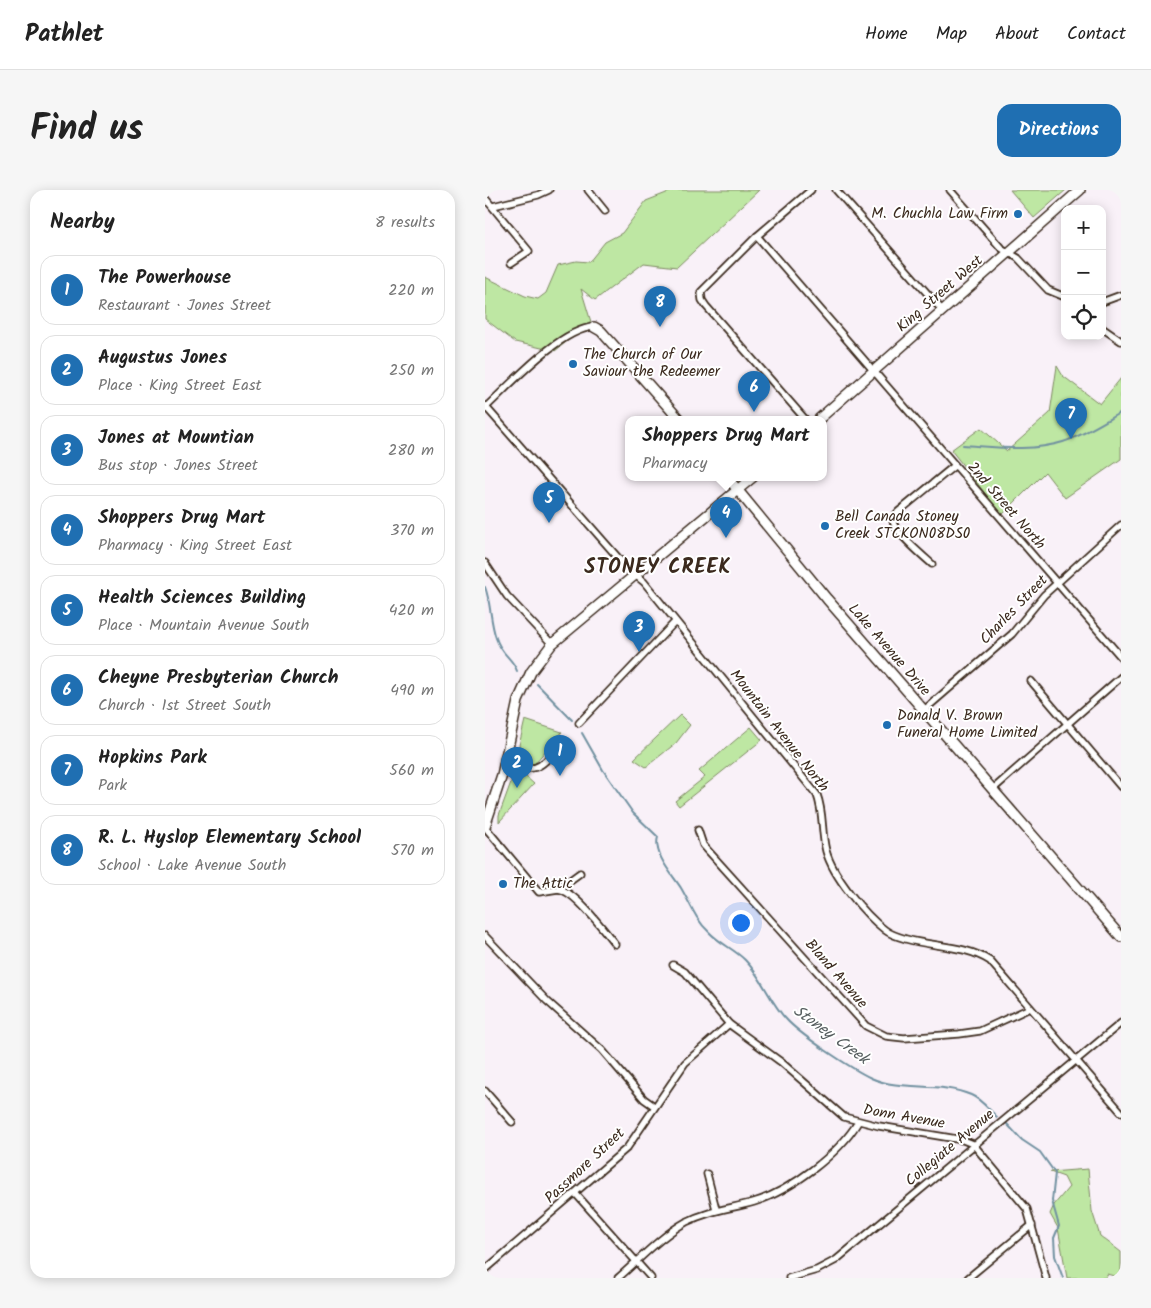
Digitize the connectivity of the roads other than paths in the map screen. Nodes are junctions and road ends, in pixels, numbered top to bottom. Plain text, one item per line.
1 (549, 190) edge
2 (588, 190) edge
3 (811, 190) edge
4 (836, 190) edge
5 (950, 190) edge
6 (1080, 190) edge
7 (485, 198) edge
8 (493, 206) junction
9 (605, 211) dead end
10 (757, 236) junction
11 (1008, 253) junction
12 (511, 262) dead end
13 (1061, 295) edge
14 (1121, 295) edge
15 (1106, 301) edge
16 (942, 310) junction
17 (593, 327) joint
18 (1106, 331) edge
19 (1121, 341) edge
20 (872, 371) junction
21 (485, 407) edge
22 (676, 416) edge
23 (802, 416) edge
24 (822, 416) edge
25 (954, 466) junction
26 (730, 481) edge
27 (749, 481) edge
28 (738, 491) junction
29 (1121, 525) edge
30 (485, 563) edge
31 (932, 564) dead end
32 (637, 575) junction
33 (1056, 583) junction
34 (675, 622) junction
35 (552, 644) junction
36 (1121, 657) edge
37 (1121, 677) edge
38 (1031, 681) dead end
39 (923, 710) junction
40 (579, 723) dead end
41 (1067, 724) junction
42 (561, 744) dead end
43 (505, 762) junction
44 (1121, 787) edge
45 (991, 790) junction
46 (485, 826) edge
47 (698, 830) dead end
48 (579, 873) dead end
49 (558, 889) junction
50 (485, 936) edge
51 (1121, 938) edge
52 (615, 944) dead end
53 (673, 965) dead end
54 (1030, 1008) junction
55 (1121, 1023) edge
56 (729, 1024) junction
57 (1076, 1060) junction
58 (485, 1091) edge
59 (654, 1106) junction
60 (1121, 1112) edge
61 (513, 1122) dead end
62 (858, 1122) junction
63 (973, 1144) junction
64 (707, 1174) dead end
65 (575, 1193) junction
66 (716, 1209) junction
67 (1032, 1225) junction
68 (637, 1262) junction
69 (486, 1268) edge
70 (800, 1276) edge
71 (618, 1278) edge
72 (651, 1278) edge
73 (789, 1278) edge
74 (967, 1278) edge
75 (1046, 1278) edge

1 - 8 street
2 - 9 street
3 - 10 street
4 - 16 street
5 - 11 street
6 - 11 main road, King Street West
7 - 8 street
8 - 12 street
10 - 20 street, 2nd Street North
10 - 23 street
11 - 13 street
11 - 16 main road, King Street West
14 - 15 street
16 - 20 main road, King Street West
17 - 21 street
17 - 22 main road
18 - 19 street
20 - 24 main road, King Street West
20 - 25 street, 2nd Street North
21 - 32 street, Mountain Avenue North
25 - 31 street
25 - 33 street, 2nd Street North
26 - 28 main road, Lake Avenue Drive
27 - 28 main road
28 - 32 main road
28 - 39 main road, Lake Avenue Drive
29 - 33 street, Charles Street
30 - 35 street
32 - 34 street, Mountain Avenue North
32 - 35 main road
33 - 36 street, 2nd Street North
33 - 39 street, Charles Street
34 - 40 street
34 - 54 street, Mountain Avenue North
35 - 43 main road
37 - 41 street
38 - 41 street
39 - 45 main road, Lake Avenue Drive
41 - 44 street
41 - 45 street
42 - 43 street
43 - 46 main road
45 - 51 main road, Lake Avenue Drive
46 - 49 street
47 - 54 street, Bland Avenue
48 - 49 street
49 - 52 street
50 - 59 street
53 - 56 street, Donn Avenue
54 - 57 street, Mountain Avenue North
55 - 57 street, Collegiate Avenue
56 - 59 street, Passmore Street
56 - 62 street, Donn Avenue
57 - 60 street, Mountain Avenue North
57 - 63 street, Collegiate Avenue
58 - 61 street
59 - 65 street, Passmore Street
62 - 63 street, Donn Avenue
62 - 66 street
63 - 67 street
63 - 70 street, Collegiate Avenue
64 - 66 street
65 - 68 street
65 - 69 street, Passmore Street
66 - 68 street
67 - 74 street
67 - 75 street
68 - 71 street
68 - 72 street
70 - 73 street, Collegiate Avenue

